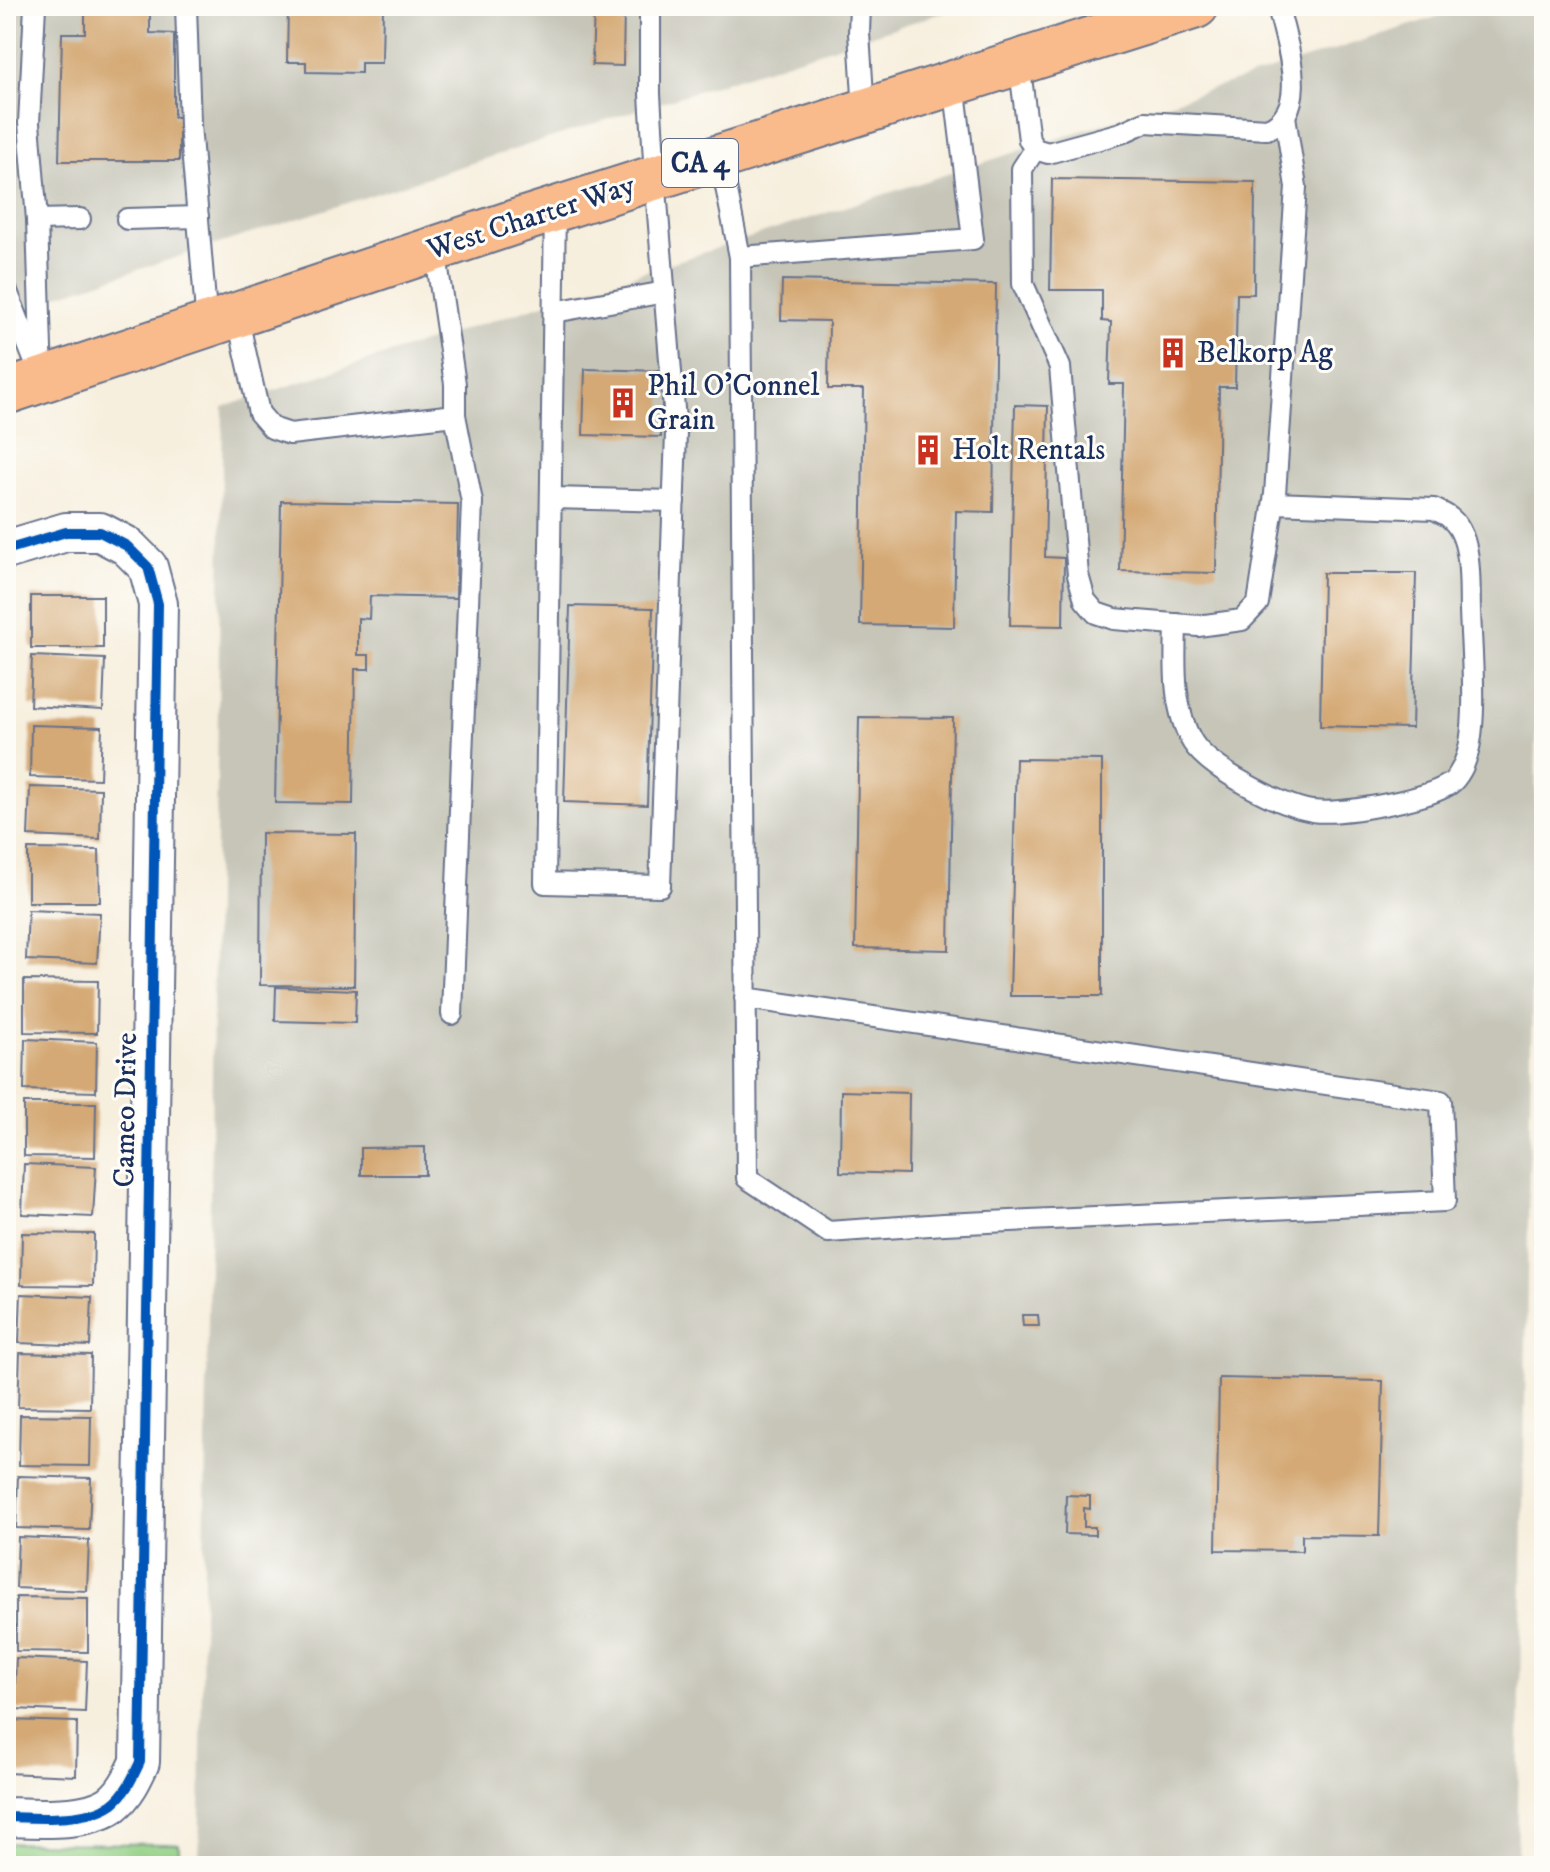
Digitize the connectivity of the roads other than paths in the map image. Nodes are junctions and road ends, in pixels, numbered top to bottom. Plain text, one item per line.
1 (35, 6) edge
2 (186, 6) edge
3 (650, 6) edge
4 (860, 6) edge
5 (1196, 6) edge
6 (1278, 6) edge
7 (1019, 62) junction
8 (954, 83) junction
9 (864, 111) junction
10 (1285, 116) junction
11 (1035, 149) junction
12 (720, 157) junction
13 (655, 177) junction
14 (555, 209) junction
15 (198, 217) junction
16 (80, 219) dead end
17 (127, 219) dead end
18 (37, 220) junction
19 (435, 249) junction
20 (740, 257) junction
21 (6, 289) edge
22 (665, 292) junction
23 (554, 312) junction
24 (222, 320) junction
25 (24, 386) edge
26 (455, 415) junction
27 (551, 498) junction
28 (674, 501) junction
29 (1274, 503) junction
30 (6, 550) edge
31 (1176, 624) junction
32 (745, 998) junction
33 (452, 1014) dead end
34 (6, 1817) edge

1 - 18 lane
2 - 15 lane
3 - 13 lane
4 - 9 lane
5 - 7 highway, West Charter Way / CA 4
6 - 10 lane
7 - 8 highway, West Charter Way / CA 4
7 - 11 lane
8 - 9 highway, West Charter Way / CA 4
8 - 20 lane
9 - 12 highway, West Charter Way / CA 4
10 - 11 lane
10 - 29 lane
11 - 31 lane
12 - 13 highway, West Charter Way / CA 4
12 - 20 lane
13 - 14 highway, West Charter Way / CA 4
13 - 22 lane
14 - 19 highway, West Charter Way / CA 4
14 - 23 lane
15 - 17 lane
15 - 24 lane
16 - 18 lane
18 - 25 lane
19 - 24 highway, West Charter Way / CA 4
19 - 26 lane
20 - 32 lane
21 - 25 lane
22 - 23 lane
22 - 28 lane
23 - 27 lane
24 - 25 highway, West Charter Way / CA 4
24 - 26 lane
26 - 33 lane
27 - 28 lane
27 - 28 lane
29 - 31 lane
29 - 31 lane
30 - 34 street, Cameo Drive
32 - 32 lane

